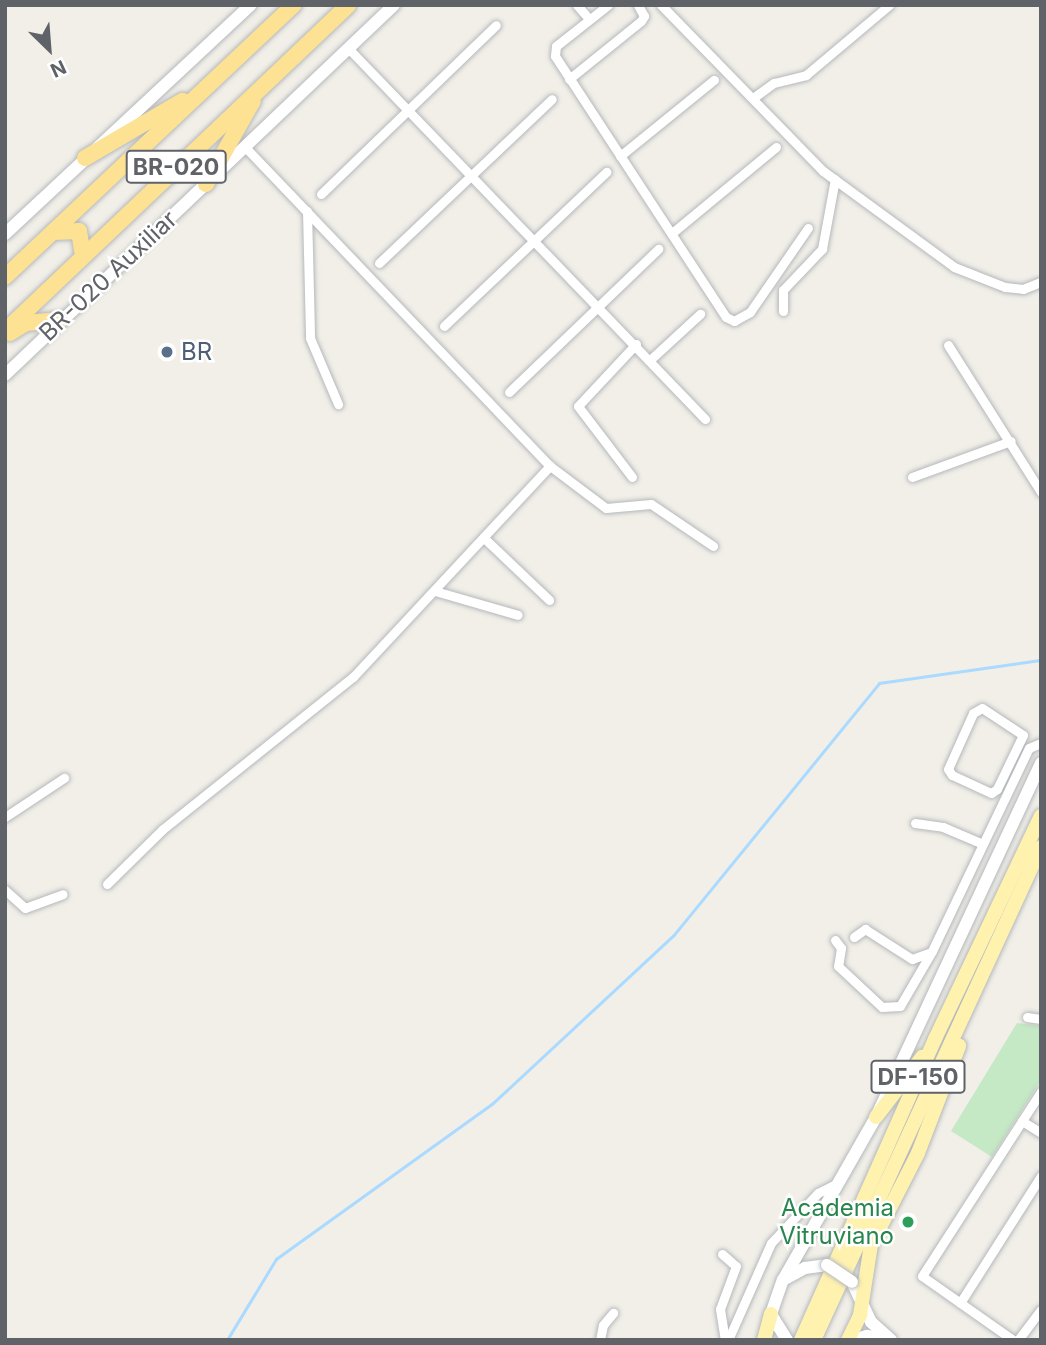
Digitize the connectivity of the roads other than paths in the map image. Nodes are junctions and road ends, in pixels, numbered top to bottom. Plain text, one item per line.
1 (251, 5) edge
2 (294, 5) edge
3 (348, 5) edge
4 (394, 5) edge
5 (578, 5) edge
6 (608, 5) edge
7 (638, 5) edge
8 (661, 5) edge
9 (889, 5) edge
10 (589, 19) junction
11 (496, 24) dead end
12 (348, 48) junction
13 (569, 79) junction
14 (714, 80) dead end
15 (208, 86) junction
16 (261, 86) junction
17 (753, 98) junction
18 (552, 99) dead end
19 (408, 106) junction
20 (245, 147) junction
21 (776, 147) dead end
22 (620, 156) junction
23 (85, 158) junction
24 (606, 172) dead end
25 (473, 175) junction
26 (835, 179) junction
27 (206, 184) junction
28 (321, 194) dead end
29 (307, 211) junction
30 (808, 228) dead end
31 (53, 232) junction
32 (672, 233) junction
33 (5, 234) edge
34 (535, 238) junction
35 (658, 248) dead end
36 (83, 255) junction
37 (379, 263) dead end
38 (5, 278) edge
39 (1040, 282) edge
40 (599, 307) junction
41 (783, 311) dead end
42 (700, 314) dead end
43 (60, 320) junction
44 (444, 326) dead end
45 (5, 333) edge
46 (636, 344) junction
47 (948, 345) dead end
48 (651, 359) junction
49 (5, 375) edge
50 (509, 392) dead end
51 (338, 404) dead end
52 (705, 419) dead end
53 (1012, 442) junction
54 (550, 466) junction
55 (632, 477) dead end
56 (912, 477) dead end
57 (1041, 492) edge
58 (484, 538) junction
59 (713, 546) dead end
60 (435, 590) junction
61 (549, 600) dead end
62 (518, 615) dead end
63 (1041, 743) edge
64 (1010, 762) junction
65 (1041, 763) edge
66 (1021, 766) junction
67 (64, 778) dead end
68 (1041, 816) edge
69 (5, 817) edge
70 (915, 823) dead end
71 (983, 844) junction
72 (1041, 847) edge
73 (107, 884) dead end
74 (5, 890) edge
75 (63, 894) dead end
76 (854, 936) dead end
77 (835, 940) dead end
78 (995, 947) junction
79 (932, 951) junction
80 (1027, 1017) dead end
81 (1041, 1019) edge
82 (935, 1039) junction
83 (1041, 1091) edge
84 (876, 1117) junction
85 (1022, 1121) junction
86 (1041, 1133) edge
87 (1041, 1176) edge
88 (840, 1182) junction
89 (722, 1254) dead end
90 (783, 1280) junction
91 (861, 1301) junction
92 (960, 1303) junction
93 (1041, 1310) edge
94 (613, 1313) dead end
95 (771, 1314) junction
96 (600, 1340) edge
97 (726, 1340) edge
98 (764, 1340) edge
99 (787, 1340) edge
100 (801, 1340) edge
101 (814, 1340) edge
102 (850, 1340) edge
103 (891, 1340) edge
104 (1016, 1340) edge

1 - 23 main road
2 - 15 highway, BR-020
3 - 16 highway, BR-020
4 - 12 main road, BR-020 Auxiliar
5 - 10 street
6 - 10 street
7 - 13 street
8 - 17 street
9 - 17 street
10 - 13 street
11 - 19 street
12 - 19 street
12 - 20 main road, BR-020 Auxiliar
13 - 22 street
14 - 22 street
15 - 23 highway
15 - 31 highway, BR-020
16 - 27 highway
16 - 36 highway, BR-020
17 - 26 street
18 - 25 street
19 - 25 street
19 - 28 street
20 - 27 main road, BR-020 Auxiliar
20 - 29 street
21 - 32 street
22 - 32 street
23 - 33 main road
24 - 34 street
25 - 34 street
25 - 37 street
26 - 39 street
26 - 41 street
27 - 43 main road, BR-020 Auxiliar
29 - 51 street
29 - 54 street
30 - 32 street
31 - 36 highway
31 - 38 highway, BR-020
34 - 40 street
34 - 44 street
35 - 40 street
36 - 45 highway, BR-020
40 - 46 street
40 - 50 street
42 - 48 street
43 - 45 highway
43 - 49 main road, BR-020 Auxiliar
46 - 48 street
46 - 55 street
47 - 53 street
48 - 52 street
53 - 56 street
53 - 57 street
54 - 58 street
54 - 59 street
58 - 60 street
58 - 61 street
60 - 62 street
60 - 73 street
63 - 66 street
64 - 64 street
64 - 66 street
65 - 84 main road
66 - 71 street
67 - 69 street
68 - 82 main road, DF-150
70 - 71 street
71 - 79 street
72 - 78 main road, DF-150
74 - 75 street
76 - 79 street
77 - 79 street
78 - 91 main road
78 - 101 main road, DF-150
80 - 81 street
82 - 84 main road
82 - 100 main road, DF-150
83 - 85 street
84 - 88 main road
85 - 86 street
85 - 92 street
87 - 92 street
88 - 90 main road
88 - 97 street
89 - 97 street
90 - 91 main road, bridge
90 - 95 main road
91 - 102 main road
91 - 103 main road
92 - 104 street
93 - 104 street
94 - 96 street
95 - 98 main road
95 - 99 main road
102 - 103 main road

